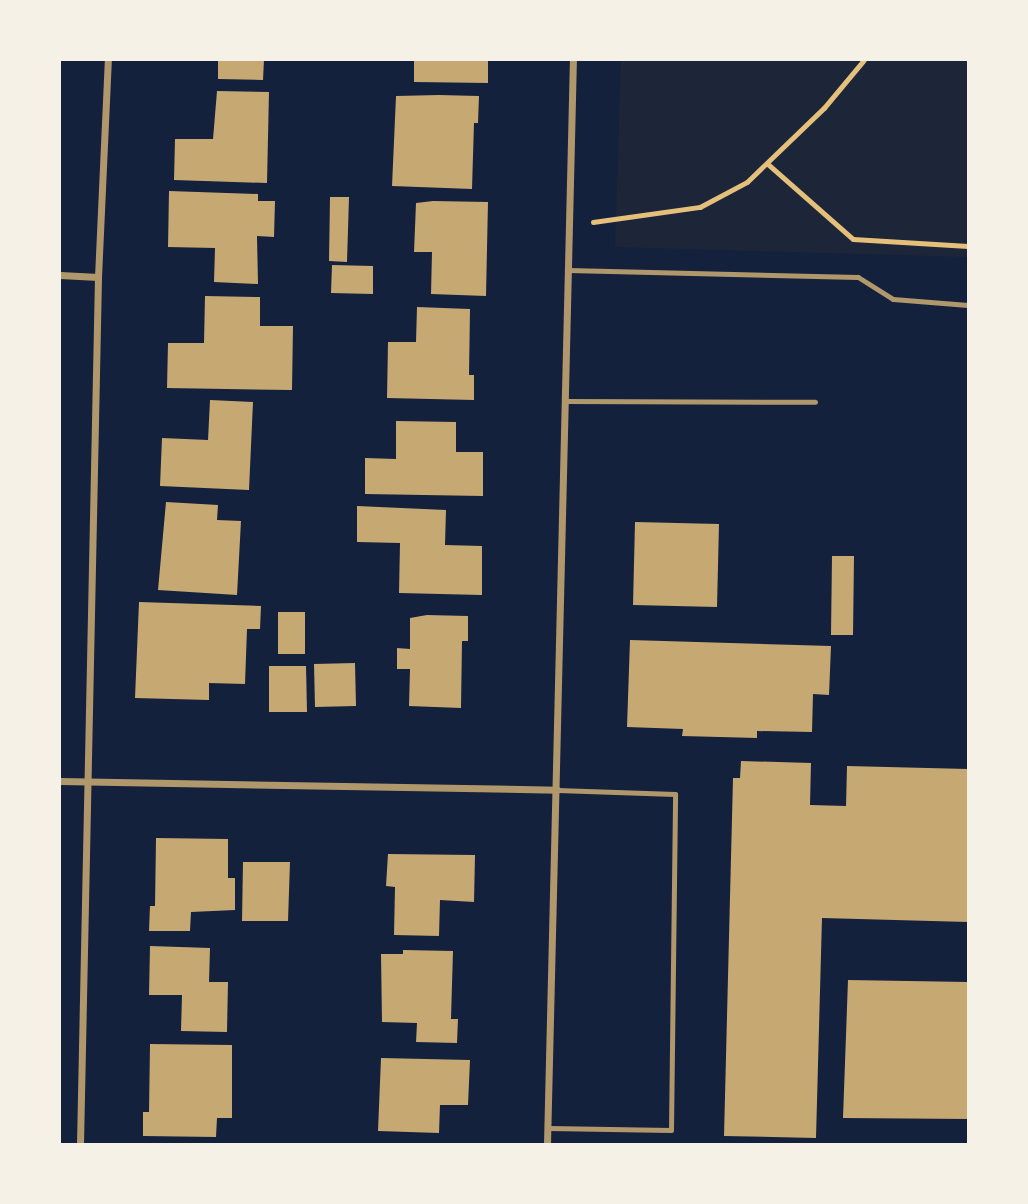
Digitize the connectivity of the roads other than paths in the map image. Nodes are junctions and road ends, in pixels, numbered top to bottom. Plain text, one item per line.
1 (108, 60) edge
2 (573, 60) edge
3 (568, 270) junction
4 (60, 275) edge
5 (98, 277) junction
6 (968, 305) edge
7 (566, 401) junction
8 (815, 402) dead end
9 (60, 781) edge
10 (90, 782) junction
11 (557, 790) junction
12 (548, 1128) junction
13 (80, 1144) edge
14 (547, 1144) edge

1 - 5 street
2 - 3 street
3 - 6 lane
3 - 7 street
4 - 5 street
5 - 10 street
7 - 8 lane
7 - 11 street
9 - 10 street
10 - 11 street
10 - 13 street
11 - 12 street
11 - 12 lane
12 - 14 street

